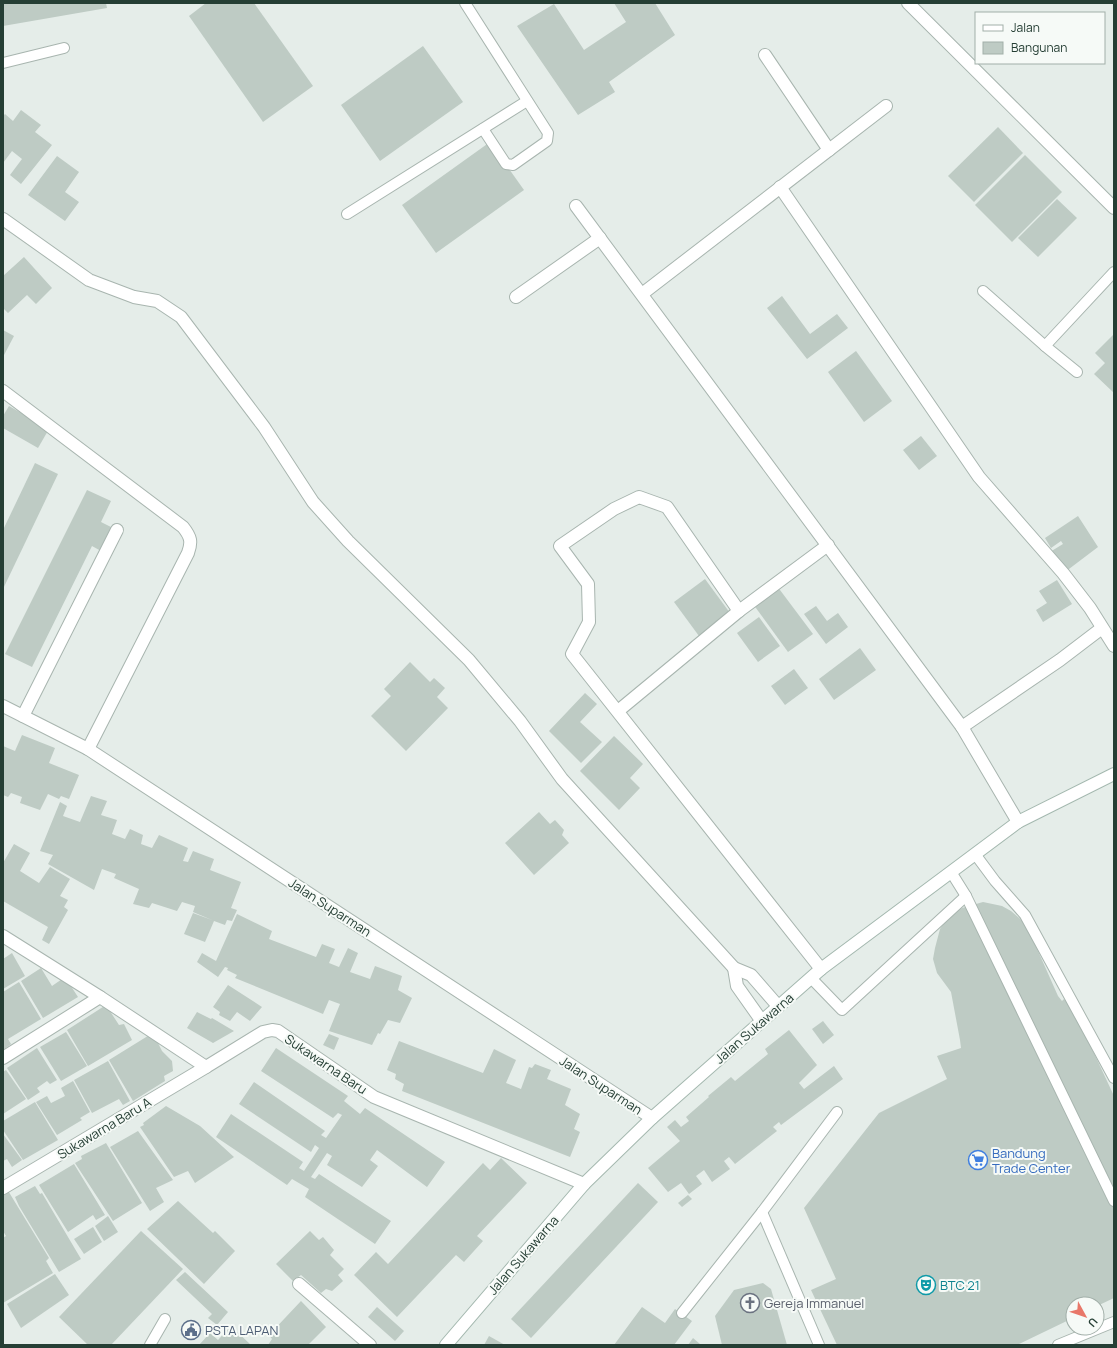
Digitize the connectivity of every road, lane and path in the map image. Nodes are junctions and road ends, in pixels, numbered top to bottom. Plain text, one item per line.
1 (465, 3) edge
2 (908, 3) edge
3 (64, 48) dead end
4 (765, 56) dead end
5 (3, 63) edge
6 (527, 101) junction
7 (886, 106) dead end
8 (483, 129) junction
9 (829, 150) junction
10 (780, 187) junction
11 (576, 206) dead end
12 (1114, 208) edge
13 (347, 214) dead end
14 (3, 219) edge
15 (600, 238) junction
16 (1114, 272) edge
17 (983, 291) dead end
18 (642, 294) junction
19 (516, 297) dead end
20 (1045, 346) junction
21 (1077, 372) dead end
22 (3, 391) edge
23 (117, 530) dead end
24 (828, 545) junction
25 (739, 611) junction
26 (1102, 628) junction
27 (1114, 646) edge
28 (3, 706) edge
29 (618, 711) junction
30 (23, 716) junction
31 (962, 727) junction
32 (88, 749) junction
33 (1114, 774) edge
34 (1018, 822) junction
35 (975, 854) junction
36 (950, 872) junction
37 (966, 896) junction
38 (3, 936) edge
39 (734, 968) junction
40 (822, 969) junction
41 (811, 978) junction
42 (100, 997) junction
43 (778, 1006) junction
44 (761, 1020) junction
45 (3, 1058) edge
46 (206, 1067) junction
47 (1114, 1078) edge
48 (837, 1112) dead end
49 (652, 1118) junction
50 (584, 1184) junction
51 (3, 1188) edge
52 (1114, 1201) edge
53 (762, 1212) junction
54 (299, 1284) dead end
55 (682, 1313) dead end
56 (165, 1319) dead end
57 (1114, 1322) edge
58 (150, 1345) edge
59 (370, 1345) edge
60 (446, 1345) edge
61 (819, 1345) edge
62 (1058, 1345) edge

1 - 6 lane
2 - 12 street
3 - 5 lane
4 - 9 street
6 - 8 lane
6 - 8 lane
7 - 9 street
8 - 13 lane
9 - 10 street
10 - 18 street
10 - 26 street
11 - 15 street
14 - 39 street
15 - 18 street
15 - 19 street
16 - 20 lane
17 - 20 lane
18 - 24 street
20 - 21 lane
22 - 32 street
23 - 30 street
24 - 25 street
24 - 31 street
25 - 29 street
25 - 29 street
26 - 27 street
26 - 31 street
28 - 30 street, Jalan Suparman
29 - 40 street
30 - 32 street, Jalan Suparman
31 - 34 street
32 - 49 street, Jalan Suparman
33 - 34 street, Jalan Sukawarna
34 - 35 street, Jalan Sukawarna
35 - 36 street, Jalan Sukawarna
35 - 47 lane
36 - 37 lane
36 - 40 street, Jalan Sukawarna
37 - 41 lane
37 - 52 lane
38 - 42 street
39 - 43 street
39 - 44 street
40 - 41 street, Jalan Sukawarna
41 - 43 street, Jalan Sukawarna
42 - 45 street
42 - 46 street
43 - 44 street, Jalan Sukawarna
44 - 49 street, Jalan Sukawarna
46 - 50 street, Sukawarna Baru
46 - 51 street, Sukawarna Baru A
48 - 53 lane
49 - 50 street, Jalan Sukawarna
50 - 60 street, Jalan Sukawarna
53 - 55 lane
53 - 61 lane
54 - 59 street
56 - 58 lane
57 - 62 lane

